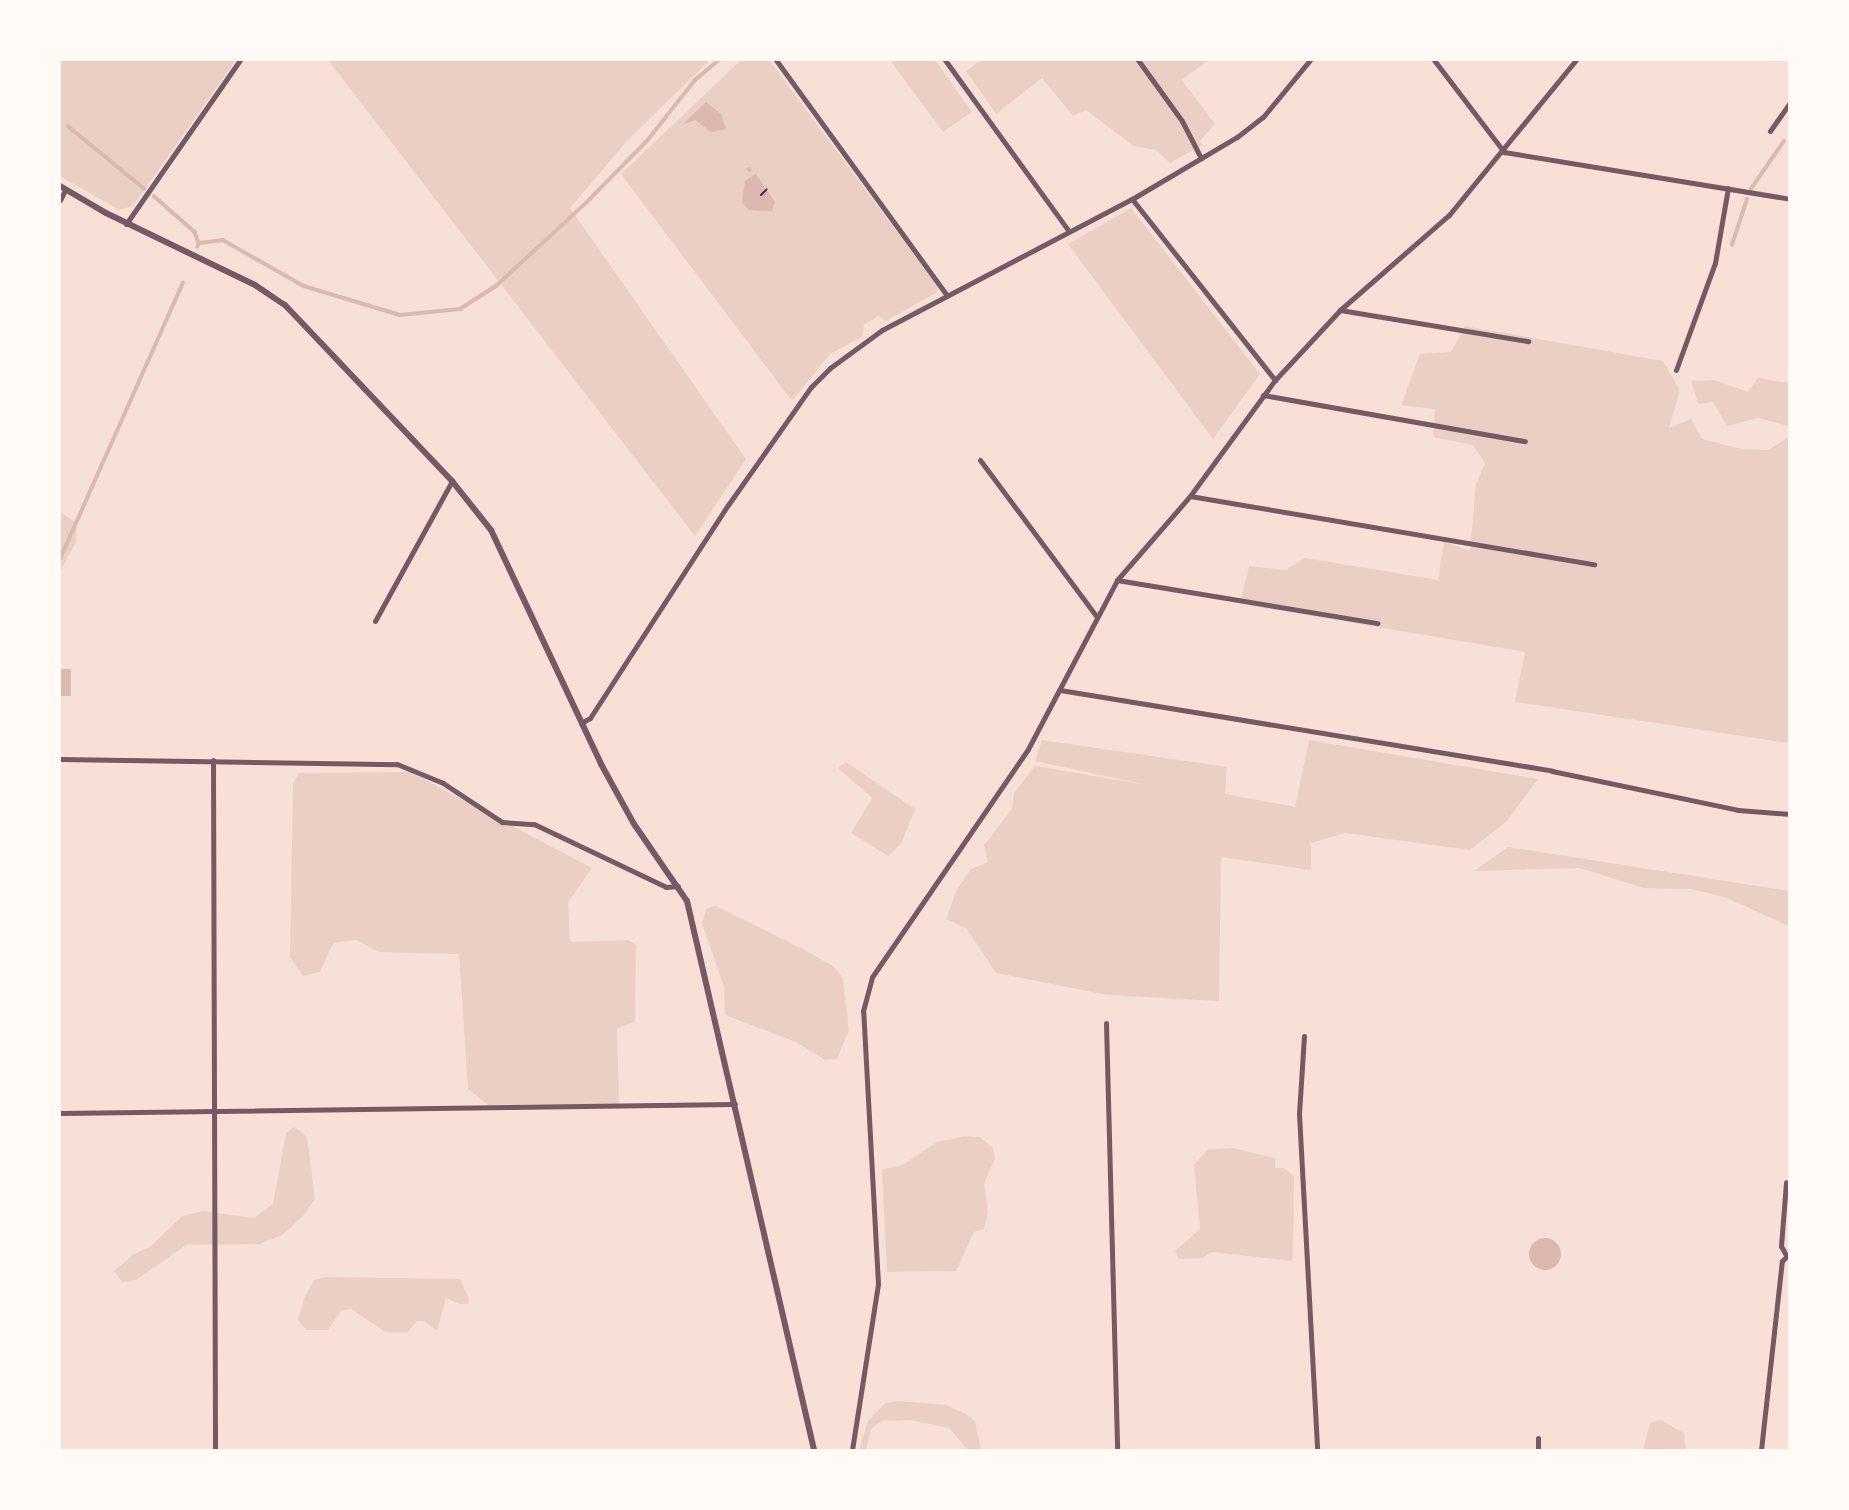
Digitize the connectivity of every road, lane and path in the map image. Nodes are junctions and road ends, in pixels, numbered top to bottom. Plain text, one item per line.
1 (240, 60) edge
2 (776, 60) edge
3 (945, 60) edge
4 (1138, 60) edge
5 (1310, 60) edge
6 (1434, 60) edge
7 (1576, 60) edge
8 (1790, 102) edge
9 (1770, 131) dead end
10 (1504, 152) junction
11 (1201, 158) junction
12 (62, 188) edge
13 (1728, 188) junction
14 (767, 189) dead end
15 (761, 195) dead end
16 (1132, 199) junction
17 (1790, 199) edge
18 (60, 200) edge
19 (126, 224) junction
20 (1068, 230) junction
21 (947, 295) junction
22 (1340, 310) junction
23 (1528, 341) dead end
24 (1676, 370) dead end
25 (1275, 380) junction
26 (1263, 395) junction
27 (1525, 441) dead end
28 (980, 460) dead end
29 (452, 481) junction
30 (1190, 496) junction
31 (1594, 564) dead end
32 (1116, 580) junction
33 (1097, 617) junction
34 (375, 621) dead end
35 (1377, 623) dead end
36 (1060, 690) junction
37 (581, 723) junction
38 (60, 759) edge
39 (213, 760) junction
40 (1790, 814) edge
41 (678, 886) junction
42 (1106, 1023) dead end
43 (1304, 1035) dead end
44 (735, 1104) junction
45 (214, 1110) junction
46 (60, 1113) edge
47 (1786, 1182) dead end
48 (1788, 1254) edge
49 (1538, 1438) dead end
50 (215, 1451) edge
51 (814, 1451) edge
52 (852, 1451) edge
53 (1117, 1451) edge
54 (1317, 1451) edge
55 (1538, 1451) edge
56 (1761, 1451) edge

1 - 19 street
2 - 21 street
3 - 20 street
4 - 11 street
5 - 11 street
6 - 10 street
7 - 10 street
8 - 9 street
10 - 13 street
10 - 22 street
11 - 16 street
12 - 18 street
12 - 19 street
13 - 17 street
13 - 24 street
14 - 15 path
16 - 20 street
16 - 25 street
19 - 29 street
20 - 21 street
21 - 37 street
22 - 23 street
22 - 25 street
25 - 26 street
26 - 27 street
26 - 30 street
28 - 33 street
29 - 34 street
29 - 37 street
30 - 31 street
30 - 32 street
32 - 33 street
32 - 35 street
33 - 36 street
36 - 40 street
36 - 52 street
37 - 41 street
38 - 39 street
39 - 41 street
39 - 45 street
41 - 44 street
42 - 53 street
43 - 54 street
44 - 45 street
44 - 51 street
45 - 46 street
45 - 50 street
47 - 48 street
48 - 56 street
49 - 55 street

